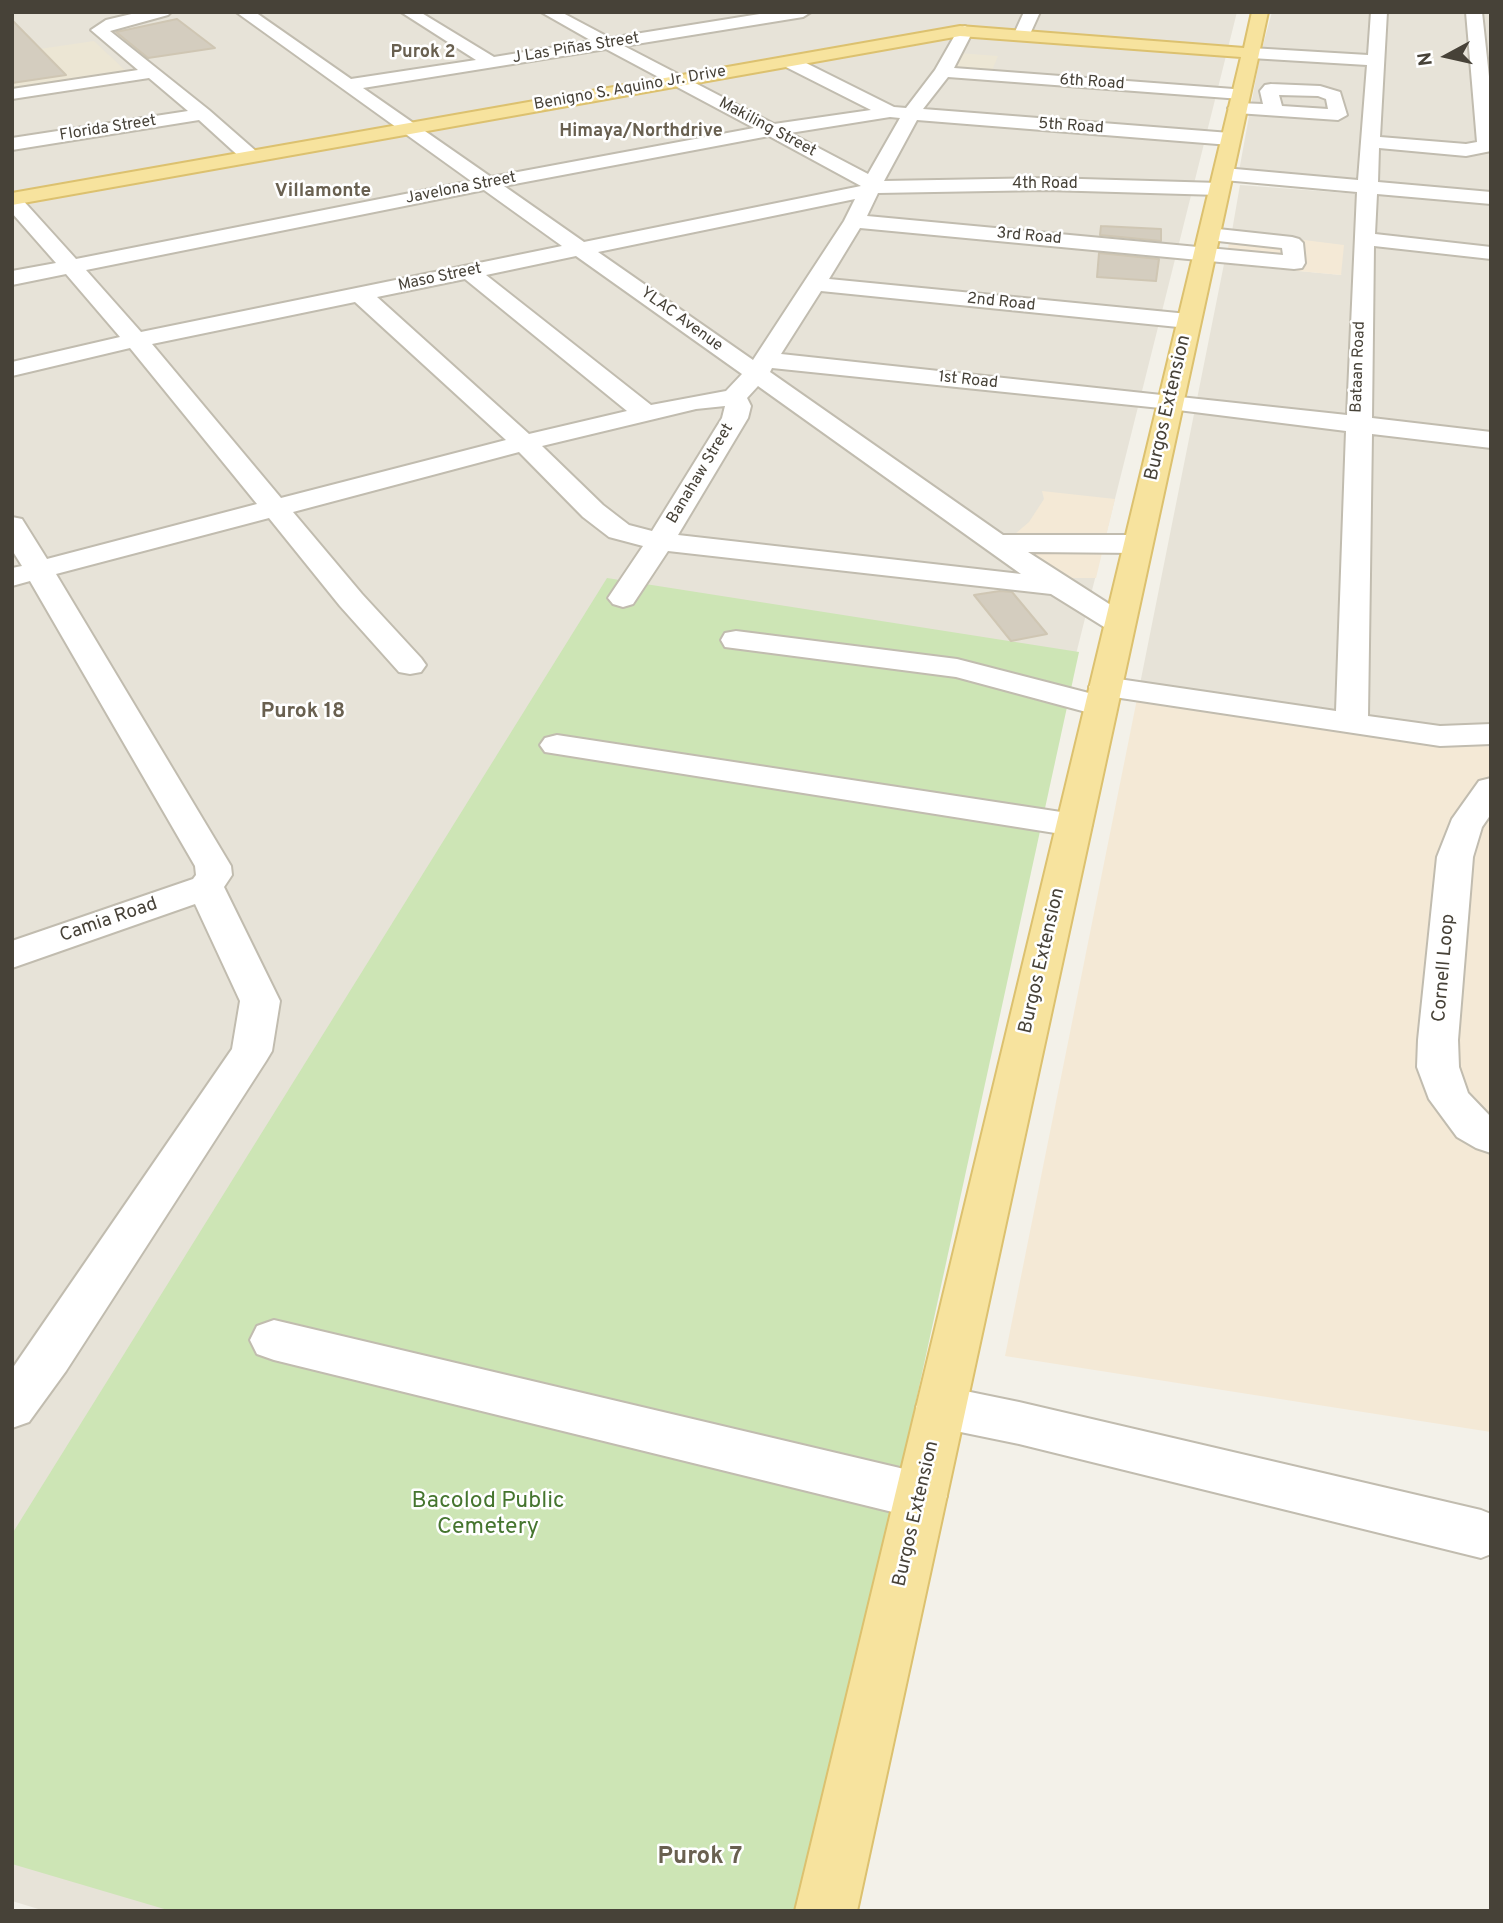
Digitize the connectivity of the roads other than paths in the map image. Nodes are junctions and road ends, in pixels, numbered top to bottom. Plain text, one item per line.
1 (163, 12) edge
2 (244, 12) edge
3 (409, 12) edge
4 (803, 12) edge
5 (1032, 12) edge
6 (1260, 12) edge
7 (1379, 12) edge
8 (1474, 12) edge
9 (587, 14) dead end
10 (554, 15) edge
11 (965, 31) junction
12 (1022, 34) junction
13 (608, 44) junction
14 (1251, 53) junction
15 (1376, 61) junction
16 (790, 62) junction
17 (492, 63) junction
18 (943, 72) junction
19 (151, 73) junction
20 (677, 81) junction
21 (348, 85) junction
22 (12, 94) edge
23 (890, 112) junction
24 (203, 114) junction
25 (911, 115) junction
26 (407, 128) junction
27 (773, 130) junction
28 (1238, 136) junction
29 (1369, 142) junction
30 (12, 144) edge
31 (250, 156) junction
32 (490, 183) junction
33 (1367, 186) junction
34 (871, 187) junction
35 (1491, 198) edge
36 (12, 199) edge
37 (854, 221) junction
38 (1364, 239) junction
39 (1206, 243) junction
40 (582, 249) junction
41 (1491, 253) edge
42 (69, 266) junction
43 (469, 272) junction
44 (12, 278) edge
45 (815, 284) junction
46 (361, 295) junction
47 (1188, 321) junction
48 (136, 340) junction
49 (761, 367) junction
50 (12, 369) edge
51 (734, 397) junction
52 (1170, 402) junction
53 (646, 414) junction
54 (1357, 424) junction
55 (1491, 440) edge
56 (524, 443) junction
57 (277, 509) junction
58 (12, 525) edge
59 (660, 542) junction
60 (998, 543) junction
61 (1138, 544) junction
62 (26, 574) edge
63 (1059, 587) junction
64 (623, 598) dead end
65 (1120, 624) junction
66 (736, 640) dead end
67 (410, 665) dead end
68 (1103, 696) junction
69 (1352, 723) junction
70 (1491, 734) edge
71 (557, 745) dead end
72 (1491, 788) edge
73 (1074, 825) junction
74 (206, 887) junction
75 (12, 955) edge
76 (1491, 1136) edge
77 (274, 1340) dead end
78 (942, 1407) junction
79 (12, 1408) edge
80 (921, 1496) junction
81 (1481, 1534) dead end
82 (827, 1911) edge

1 - 19 street
2 - 21 street, YLAC Avenue
3 - 17 street
4 - 13 street, J Las Piñas Street
5 - 12 street
6 - 14 main road, Burgos Extension
7 - 15 street, Bataan Road
8 - 29 street
9 - 10 street
10 - 13 street, Makiling Street
11 - 12 main road, Benigno S. Aquino Jr. Drive
11 - 16 main road, Benigno S. Aquino Jr. Drive
11 - 18 street, Banahaw Street
12 - 14 main road, Benigno S. Aquino Jr. Drive
13 - 17 street, J Las Piñas Street
13 - 20 street, Makiling Street
14 - 15 street
14 - 28 main road, Burgos Extension
15 - 29 street, Bataan Road
16 - 20 main road, Benigno S. Aquino Jr. Drive
16 - 23 street
17 - 21 street, J Las Piñas Street
18 - 25 street, Banahaw Street
18 - 28 street, 6th Road
19 - 22 street
19 - 24 street
20 - 26 main road, Benigno S. Aquino Jr. Drive
20 - 27 street, Makiling Street
21 - 26 street, YLAC Avenue
23 - 25 street, Javelona Street
23 - 27 street, Javelona Street
24 - 30 street, Florida Street
24 - 31 street
25 - 28 street, 5th Road
25 - 34 street, Banahaw Street
26 - 31 main road, Benigno S. Aquino Jr. Drive
26 - 32 street, YLAC Avenue
27 - 32 street, Javelona Street
27 - 34 street, Makiling Street
28 - 33 street, 4th Road
28 - 34 street, 4th Road
28 - 39 main road, Burgos Extension
29 - 33 street, Bataan Road
31 - 36 main road, Benigno S. Aquino Jr. Drive
32 - 40 street, YLAC Avenue
32 - 42 street, Javelona Street
33 - 35 street, 4th Road
33 - 38 street, Bataan Road
34 - 37 street, Banahaw Street
34 - 40 street, Maso Street
36 - 42 street
37 - 39 street, 3rd Road
37 - 45 street, Banahaw Street
38 - 41 street
38 - 54 street, Bataan Road
39 - 47 main road, Burgos Extension
40 - 43 street, Maso Street
40 - 49 street, YLAC Avenue
42 - 44 street, Javelona Street
42 - 48 street
43 - 46 street, Maso Street
43 - 53 street
45 - 47 street, 2nd Road
45 - 49 street, Banahaw Street
46 - 48 street, Maso Street
46 - 56 street
47 - 52 main road, Burgos Extension
48 - 50 street, Maso Street
48 - 57 street
49 - 51 street, Banahaw Street
49 - 52 street, 1st Road
49 - 60 street, YLAC Avenue
51 - 53 street
51 - 59 street, Banahaw Street
52 - 54 street, 1st Road
52 - 61 main road, Burgos Extension
53 - 56 street
54 - 55 street, 1st Road
54 - 69 street, Bataan Road
56 - 57 street
56 - 59 street
57 - 62 street
57 - 67 street
58 - 62 street
59 - 63 street, Banahaw Street
59 - 64 street
60 - 61 street
60 - 63 street, YLAC Avenue
61 - 65 main road, Burgos Extension
62 - 74 street
63 - 65 street, YLAC Avenue
65 - 68 main road, Burgos Extension
66 - 68 street
68 - 69 street
68 - 73 main road, Burgos Extension
69 - 70 street
71 - 73 street
72 - 76 street, Cornell Loop
73 - 78 main road, Burgos Extension
74 - 75 street, Camia Road
74 - 79 street
77 - 80 street
78 - 80 main road, Burgos Extension
78 - 81 street
80 - 82 main road, Burgos Extension

